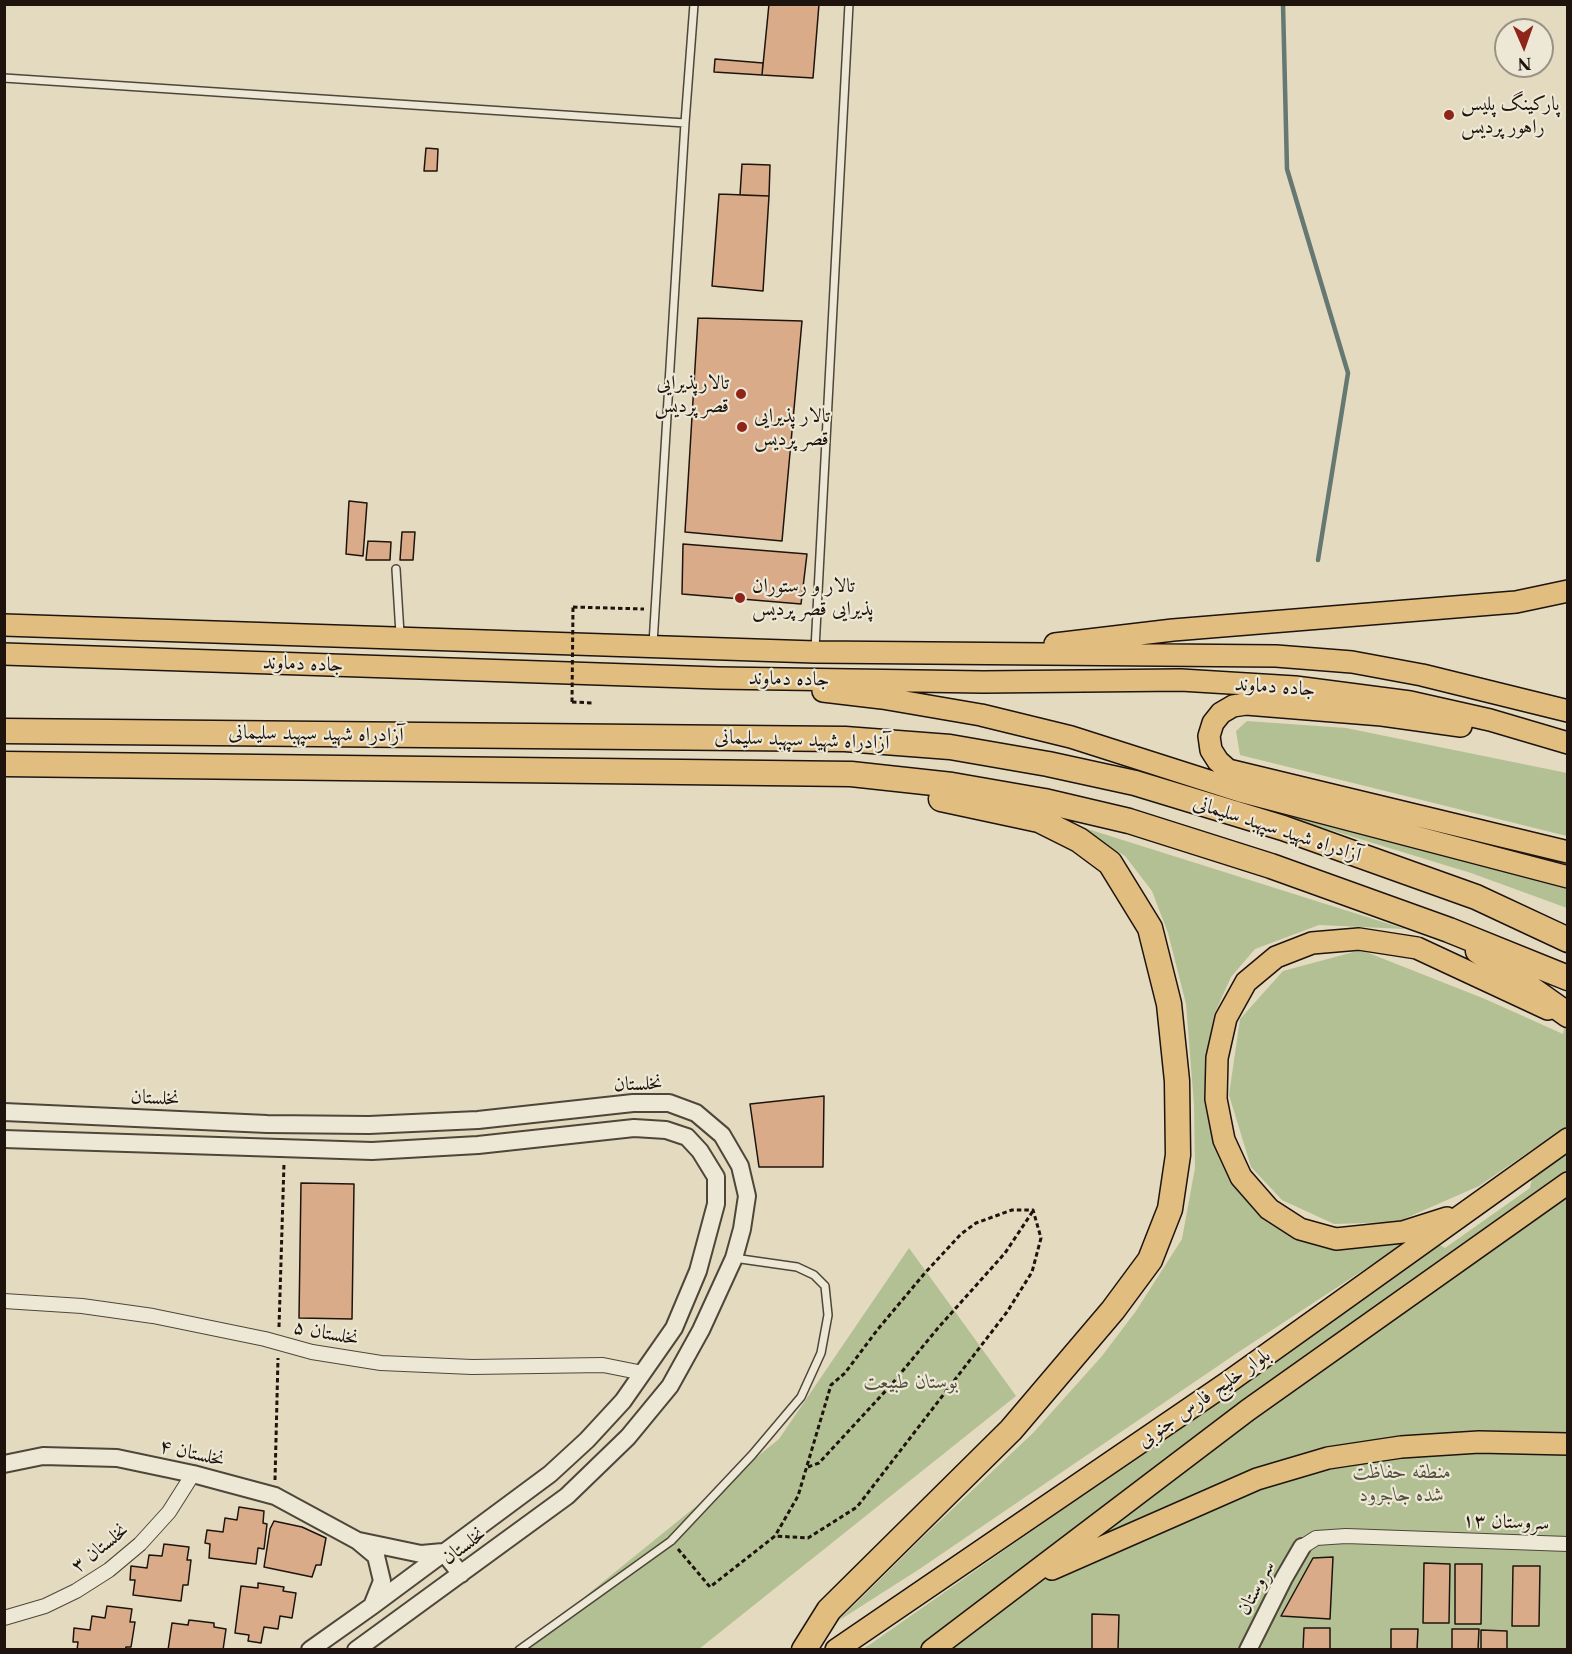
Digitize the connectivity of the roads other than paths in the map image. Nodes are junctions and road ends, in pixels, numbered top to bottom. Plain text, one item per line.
1 (694, 4) edge
2 (849, 4) edge
3 (4, 78) edge
4 (685, 123) junction
5 (396, 569) dead end
6 (1568, 591) edge
7 (4, 625) edge
8 (400, 637) junction
9 (653, 647) junction
10 (815, 652) junction
11 (971, 653) junction
12 (4, 654) edge
13 (718, 678) junction
14 (1568, 711) edge
15 (4, 731) edge
16 (1565, 742) edge
17 (4, 764) edge
18 (852, 774) junction
19 (1568, 852) edge
20 (1568, 877) edge
21 (1476, 897) junction
22 (1568, 925) edge
23 (1449, 930) junction
24 (1568, 940) edge
25 (1568, 978) edge
26 (1568, 1016) edge
27 (4, 1112) edge
28 (4, 1138) edge
29 (1568, 1139) edge
30 (1568, 1182) edge
31 (1467, 1211) junction
32 (734, 1258) junction
33 (4, 1301) edge
34 (643, 1373) junction
35 (1568, 1444) edge
36 (4, 1464) edge
37 (193, 1474) junction
38 (358, 1541) junction
39 (1568, 1544) edge
40 (1302, 1547) joint
41 (443, 1552) junction
42 (461, 1574) junction
43 (1022, 1583) junction
44 (372, 1606) junction
45 (4, 1617) edge
46 (310, 1650) edge
47 (356, 1650) edge
48 (519, 1650) edge
49 (804, 1650) edge
50 (836, 1650) edge
51 (932, 1650) edge
52 (1248, 1650) edge

1 - 4 lane
2 - 10 lane
3 - 4 lane
4 - 9 lane
5 - 8 lane
6 - 11 highway
7 - 8 highway, جاده دماوند
8 - 9 highway, جاده دماوند
9 - 10 highway, جاده دماوند
10 - 11 highway, جاده دماوند
11 - 14 highway, جاده دماوند
12 - 13 highway, جاده دماوند
13 - 16 highway, جاده دماوند
13 - 20 highway
15 - 21 highway, آزادراه شهید سپهبد سلیمانی
16 - 19 highway
17 - 18 highway, آزادراه شهید سپهبد سلیمانی
18 - 23 highway, آزادراه شهید سپهبد سلیمانی
18 - 49 highway
21 - 22 highway
21 - 24 highway, آزادراه شهید سپهبد سلیمانی
23 - 25 highway, آزادراه شهید سپهبد سلیمانی
23 - 26 highway
26 - 31 highway
27 - 32 street, نخلستان
28 - 34 street, نخلستان
29 - 31 highway, بلوار خلیج فارس جنوبی
30 - 43 highway, بلوار خلیج فارس جنوبی
31 - 50 highway, بلوار خلیج فارس جنوبی
32 - 42 street, نخلستان
32 - 48 lane
33 - 34 street, نخلستان ۵
34 - 41 street, نخلستان
35 - 43 highway
36 - 37 street, نخلستان ۴
37 - 38 street, نخلستان ۴
37 - 45 street, نخلستان ۳
38 - 41 street
38 - 44 street
39 - 40 street, سروستان ۱۳
40 - 52 street, سروستان
41 - 42 street
41 - 44 street, نخلستان
42 - 47 street, نخلستان
43 - 51 highway, بلوار خلیج فارس جنوبی
44 - 46 street, نخلستان

